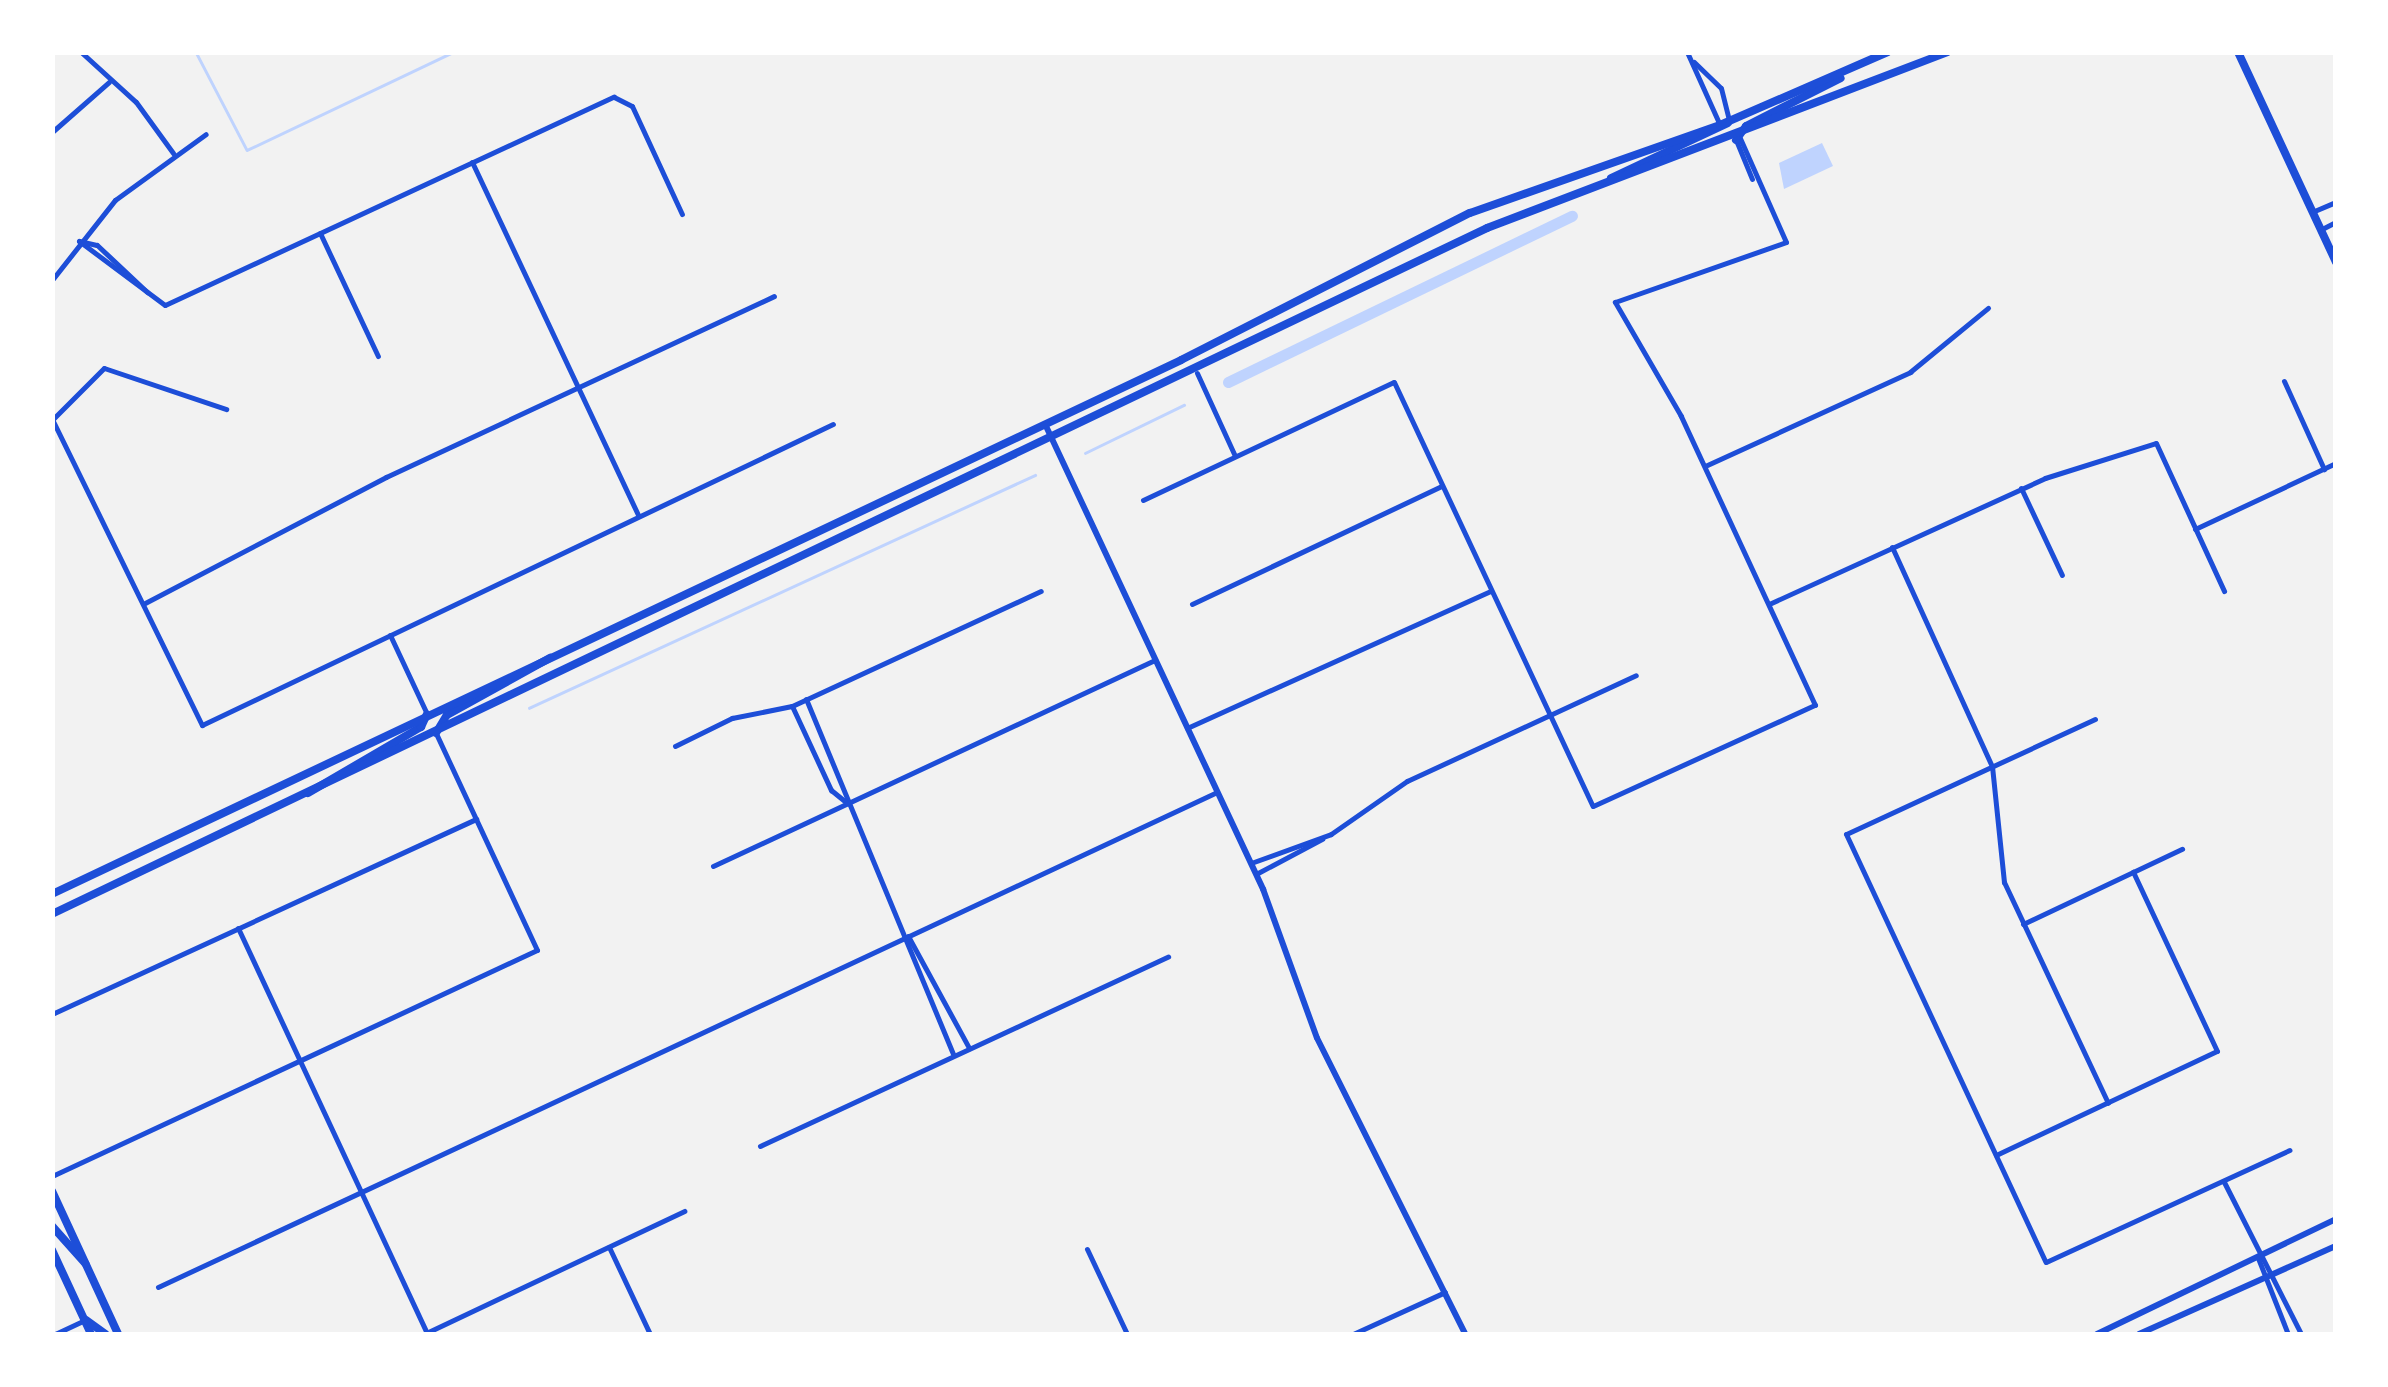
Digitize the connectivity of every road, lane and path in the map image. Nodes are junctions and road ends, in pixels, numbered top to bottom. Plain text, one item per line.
1 (81, 52) edge
2 (1687, 52) edge
3 (1888, 52) edge
4 (1947, 52) edge
5 (2238, 52) edge
6 (1692, 61) junction
7 (1849, 70) junction
8 (1715, 79) junction
9 (110, 82) junction
10 (1705, 86) junction
11 (1724, 123) junction
12 (52, 132) edge
13 (206, 134) dead end
14 (1738, 139) junction
15 (173, 153) junction
16 (472, 162) junction
17 (1604, 184) junction
18 (2336, 202) edge
19 (2312, 212) junction
20 (682, 214) dead end
21 (2336, 222) edge
22 (2320, 230) junction
23 (320, 233) junction
24 (78, 241) junction
25 (2336, 262) edge
26 (52, 280) edge
27 (147, 292) junction
28 (774, 296) dead end
29 (1988, 308) dead end
30 (378, 356) dead end
31 (1197, 373) junction
32 (2284, 381) dead end
33 (578, 388) junction
34 (226, 409) dead end
35 (53, 419) edge
36 (833, 424) dead end
37 (1045, 424) junction
38 (1053, 442) junction
39 (1235, 456) junction
40 (2336, 463) edge
41 (1704, 466) junction
42 (2324, 469) junction
43 (1442, 486) junction
44 (2021, 488) junction
45 (1143, 500) dead end
46 (638, 514) junction
47 (2196, 529) junction
48 (1892, 548) junction
49 (2062, 575) dead end
50 (2224, 590) dead end
51 (1042, 591) dead end
52 (1491, 591) junction
53 (146, 602) junction
54 (1192, 604) dead end
55 (1769, 604) junction
56 (390, 635) junction
57 (554, 655) junction
58 (1156, 660) junction
59 (1636, 675) dead end
60 (806, 699) junction
61 (792, 706) junction
62 (427, 714) junction
63 (1550, 715) junction
64 (2095, 719) dead end
65 (1187, 728) junction
66 (436, 733) junction
67 (675, 746) dead end
68 (1992, 766) junction
69 (1217, 792) junction
70 (301, 799) junction
71 (846, 804) junction
72 (476, 818) junction
73 (1324, 836) junction
74 (2182, 849) dead end
75 (1251, 864) junction
76 (713, 866) dead end
77 (2133, 872) junction
78 (1256, 874) junction
79 (52, 894) edge
80 (52, 914) edge
81 (2022, 924) junction
82 (238, 928) junction
83 (908, 936) junction
84 (1168, 957) dead end
85 (52, 1014) edge
86 (969, 1048) junction
87 (953, 1055) junction
88 (300, 1060) junction
89 (2108, 1102) junction
90 (760, 1146) dead end
91 (2290, 1150) dead end
92 (1996, 1156) junction
93 (52, 1176) edge
94 (2224, 1181) junction
95 (52, 1191) edge
96 (361, 1193) junction
97 (684, 1212) dead end
98 (2336, 1219) edge
99 (52, 1226) edge
100 (2336, 1246) edge
101 (610, 1247) junction
102 (1087, 1249) dead end
103 (52, 1250) edge
104 (2258, 1255) junction
105 (85, 1263) junction
106 (2273, 1274) junction
107 (2262, 1279) junction
108 (158, 1287) dead end
109 (1445, 1292) junction
110 (85, 1320) junction
111 (55, 1334) edge
112 (92, 1334) edge
113 (105, 1334) edge
114 (118, 1334) edge
115 (425, 1334) edge
116 (650, 1334) edge
117 (1128, 1334) edge
118 (1353, 1334) edge
119 (1465, 1334) edge
120 (2097, 1334) edge
121 (2139, 1334) edge
122 (2288, 1334) edge
123 (2301, 1334) edge

1 - 9 street
2 - 6 street
3 - 7 main road
4 - 14 main road
5 - 19 main road
6 - 8 street
6 - 10 street
7 - 11 main road
7 - 14 main road
8 - 10 street
8 - 11 street
9 - 12 street
9 - 15 street
10 - 11 street
11 - 17 main road
11 - 37 main road
13 - 15 street
14 - 17 main road
14 - 41 street
15 - 24 street
16 - 20 street
16 - 23 street
16 - 33 street
17 - 31 main road
18 - 19 street
19 - 22 main road
21 - 22 street
22 - 25 main road
23 - 27 street
23 - 30 street
24 - 26 street
24 - 27 street
24 - 27 street
28 - 33 street
29 - 41 street
31 - 38 main road
31 - 39 street
32 - 42 street
33 - 46 street
33 - 53 street
34 - 35 street
35 - 53 street
36 - 46 street
37 - 38 street
37 - 57 main road
38 - 58 street
38 - 66 main road
39 - 43 street
39 - 45 street
40 - 42 street
41 - 55 street
42 - 47 street
43 - 52 street
43 - 54 street
44 - 47 street
44 - 48 street
44 - 49 street
46 - 56 street
47 - 50 street
48 - 55 street
48 - 68 street
51 - 60 street
52 - 63 street
52 - 65 street
53 - 56 street
55 - 63 street
56 - 62 street
57 - 62 main road
57 - 66 main road
58 - 65 street
58 - 71 street
59 - 63 street
60 - 61 street
60 - 71 street
61 - 67 street
61 - 71 street
62 - 70 main road
62 - 79 main road
63 - 73 street
64 - 68 street
65 - 69 street
66 - 70 main road
66 - 72 street
68 - 81 street
68 - 92 street
69 - 75 street
69 - 83 street
70 - 80 main road
71 - 76 street
71 - 83 street
72 - 82 street
72 - 88 street
73 - 75 street
73 - 78 street
74 - 77 street
75 - 78 street
77 - 81 street
77 - 89 street
78 - 109 street
81 - 89 street
82 - 85 street
82 - 88 street
83 - 86 street
83 - 87 street
83 - 96 street
84 - 86 street
86 - 87 street
87 - 90 street
88 - 93 street
88 - 96 street
89 - 92 street
91 - 94 street
92 - 94 street
94 - 104 street
95 - 105 main road
96 - 108 street
96 - 115 street
97 - 101 street
98 - 104 street
99 - 105 main road
100 - 106 street
101 - 115 street
101 - 116 street
102 - 117 street
103 - 110 main road
104 - 106 street
104 - 107 street
104 - 120 street
105 - 114 main road
106 - 107 street
106 - 123 street
107 - 121 street
107 - 122 street
109 - 118 street
109 - 119 street
110 - 111 street
110 - 112 main road
110 - 113 main road

